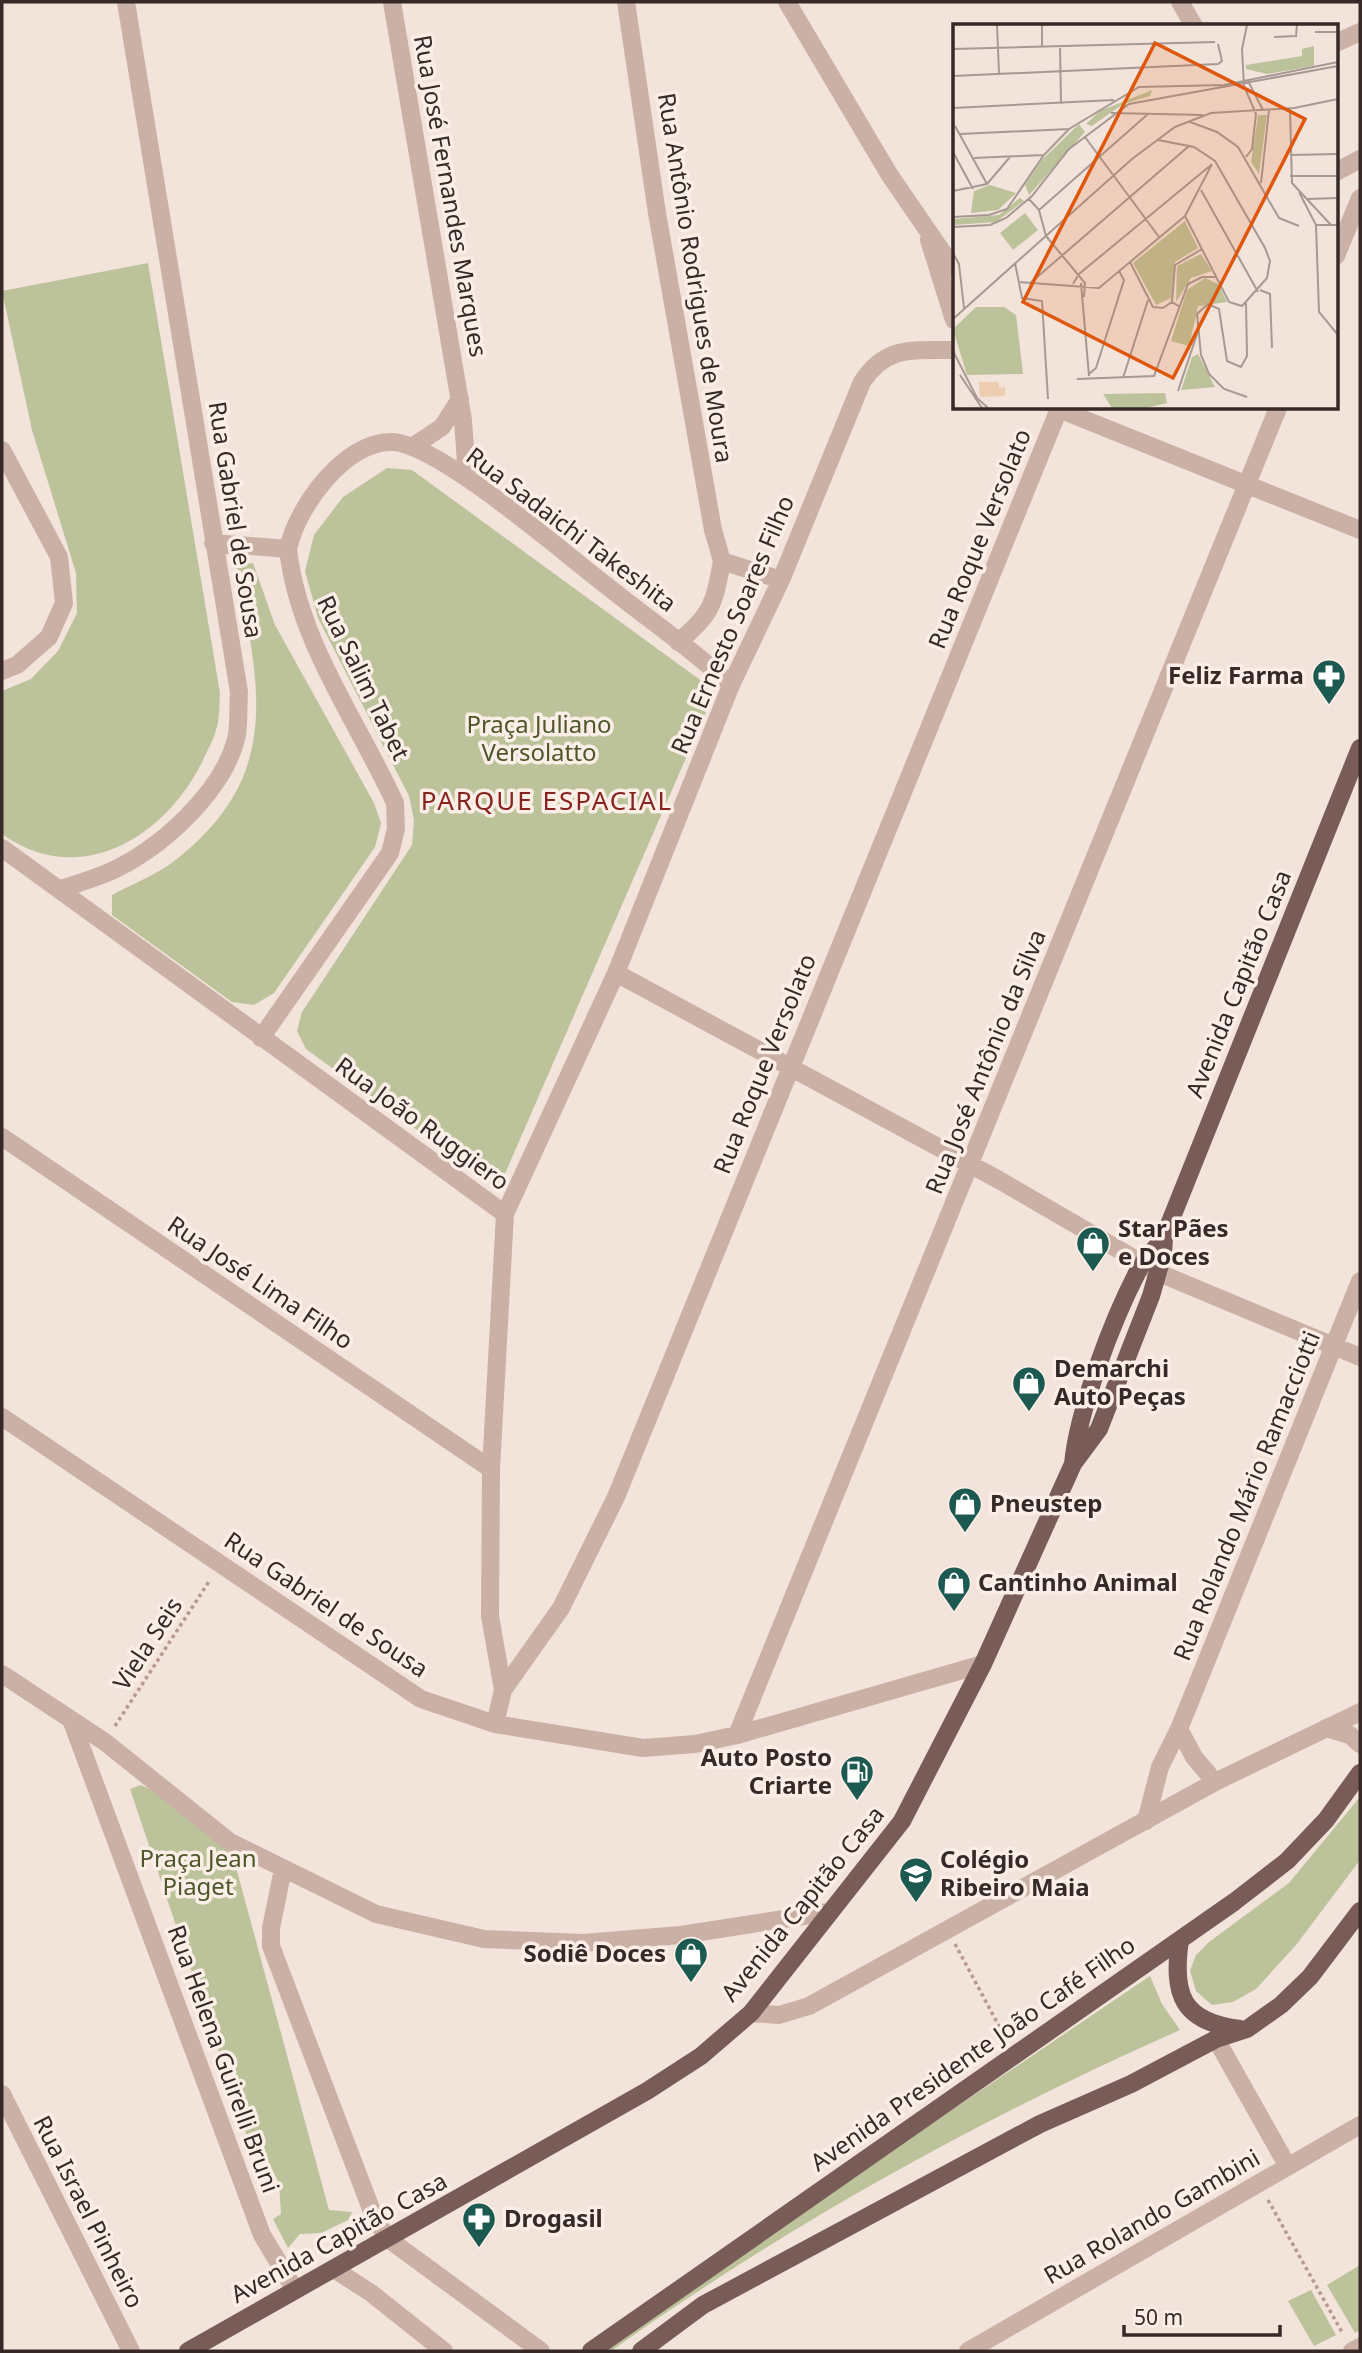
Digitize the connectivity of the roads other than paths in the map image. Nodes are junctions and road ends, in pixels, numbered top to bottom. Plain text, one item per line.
1 (126, 2) edge
2 (392, 2) edge
3 (626, 2) edge
4 (787, 2) edge
5 (1180, 2) edge
6 (1194, 24) edge
7 (1360, 32) edge
8 (1338, 42) edge
9 (1360, 159) edge
10 (1338, 171) edge
11 (1360, 198) edge
12 (926, 230) junction
13 (1338, 243) edge
14 (953, 268) edge
15 (953, 317) edge
16 (953, 350) edge
17 (460, 399) junction
18 (1057, 410) edge
19 (1063, 410) edge
20 (1277, 410) edge
21 (412, 447) junction
22 (2, 450) edge
23 (467, 478) junction
24 (1249, 485) junction
25 (1360, 530) edge
26 (213, 543) junction
27 (288, 549) junction
28 (722, 561) junction
29 (781, 580) junction
30 (678, 642) junction
31 (2, 671) edge
32 (732, 685) junction
33 (1360, 748) edge
34 (2, 848) edge
35 (61, 889) junction
36 (616, 973) junction
37 (261, 1038) junction
38 (789, 1067) junction
39 (2, 1137) edge
40 (970, 1167) junction
41 (505, 1214) junction
42 (1164, 1238) junction
43 (1142, 1263) junction
44 (1159, 1273) junction
45 (1360, 1281) edge
46 (1334, 1347) junction
47 (1360, 1357) edge
48 (2, 1417) edge
49 (1073, 1464) junction
50 (491, 1469) junction
51 (983, 1664) junction
52 (2, 1674) edge
53 (503, 1690) junction
54 (1360, 1712) edge
55 (72, 1722) junction
56 (495, 1724) junction
57 (1326, 1728) junction
58 (1179, 1729) junction
59 (737, 1735) junction
60 (1360, 1744) edge
61 (1360, 1773) edge
62 (1215, 1782) junction
63 (1146, 1821) junction
64 (282, 1869) junction
65 (1360, 1911) edge
66 (829, 1912) junction
67 (1180, 1940) junction
68 (751, 2013) junction
69 (1247, 2029) junction
70 (1216, 2039) junction
71 (2, 2094) edge
72 (1360, 2125) edge
73 (1287, 2165) junction
74 (387, 2238) junction
75 (334, 2269) junction
76 (295, 2290) junction
77 (131, 2351) edge
78 (188, 2351) edge
79 (444, 2351) edge
80 (541, 2351) edge
81 (591, 2351) edge
82 (641, 2351) edge
83 (968, 2351) edge

1 - 26 street, Rua Gabriel de Sousa
2 - 17 street, Rua José Fernandes Marques
3 - 28 street, Rua Antônio Rodrigues de Moura
4 - 12 street
5 - 6 street
7 - 8 street
9 - 10 street
11 - 13 street
12 - 14 street
12 - 15 street
16 - 29 street, Rua Ernesto Soares Filho
17 - 21 street
17 - 23 street, Rua José Fernandes Marques
18 - 38 street, Rua Roque Versolato
19 - 24 street
20 - 24 street, Rua José Antônio da Silva
21 - 23 street, Rua Sadaichi Takeshita
21 - 27 street, Rua Sadaichi Takeshita
22 - 31 street
23 - 30 street, Rua Sadaichi Takeshita
24 - 25 street
24 - 40 street, Rua José Antônio da Silva
26 - 27 street
26 - 35 street, Rua Gabriel de Sousa
27 - 37 street, Rua Salim Tabet
28 - 29 street
28 - 30 street, Rua Antônio Rodrigues de Moura
29 - 32 street, Rua Ernesto Soares Filho
30 - 32 street, Rua Sadaichi Takeshita
32 - 36 street, Rua Ernesto Soares Filho
33 - 42 main road, Avenida Capitão Casa
34 - 35 street
35 - 37 street, Rua João Ruggiero
36 - 38 street
36 - 41 street, Rua Ernesto Soares Filho
37 - 41 street, Rua João Ruggiero
38 - 40 street
38 - 53 street, Rua Roque Versolato
39 - 50 street, Rua José Lima Filho
40 - 43 street
40 - 59 street, Rua José Antônio da Silva
41 - 50 street, Rua João Ruggiero
42 - 43 main road, Avenida Capitão Casa
42 - 44 main road, Avenida Capitão Casa
43 - 44 street
43 - 49 main road, Avenida Capitão Casa
44 - 46 street
44 - 49 main road, Avenida Capitão Casa
45 - 46 street, Rua Rolando Mário Ramacciotti
46 - 47 street
46 - 58 street, Rua Rolando Mário Ramacciotti
48 - 56 street, Rua Gabriel de Sousa
49 - 51 main road, Avenida Capitão Casa
50 - 53 street, Rua João Ruggiero
51 - 59 street, Rua Gabriel de Sousa
51 - 66 main road, Avenida Capitão Casa
52 - 55 street
53 - 56 street, Rua Roque Versolato
54 - 57 street
55 - 64 street
55 - 76 street, Rua Helena Guirelli Bruni
56 - 59 street, Rua Gabriel de Sousa
57 - 60 street
57 - 62 street
58 - 62 street
58 - 63 street, Rua Rolando Mário Ramacciotti
61 - 67 main road, Avenida Presidente João Café Filho
62 - 63 street
63 - 68 street
64 - 66 street
64 - 74 street
65 - 69 main road
66 - 68 main road, Avenida Capitão Casa
67 - 69 main road
67 - 81 main road, Avenida Presidente João Café Filho
68 - 74 main road, Avenida Capitão Casa
69 - 70 main road
70 - 73 street
70 - 82 main road
71 - 77 street, Rua Israel Pinheiro
72 - 73 street, Rua Rolando Gambini
73 - 83 street, Rua Rolando Gambini
74 - 75 main road, Avenida Capitão Casa
74 - 80 street
75 - 76 main road, Avenida Capitão Casa
75 - 79 street
76 - 78 main road, Avenida Capitão Casa

